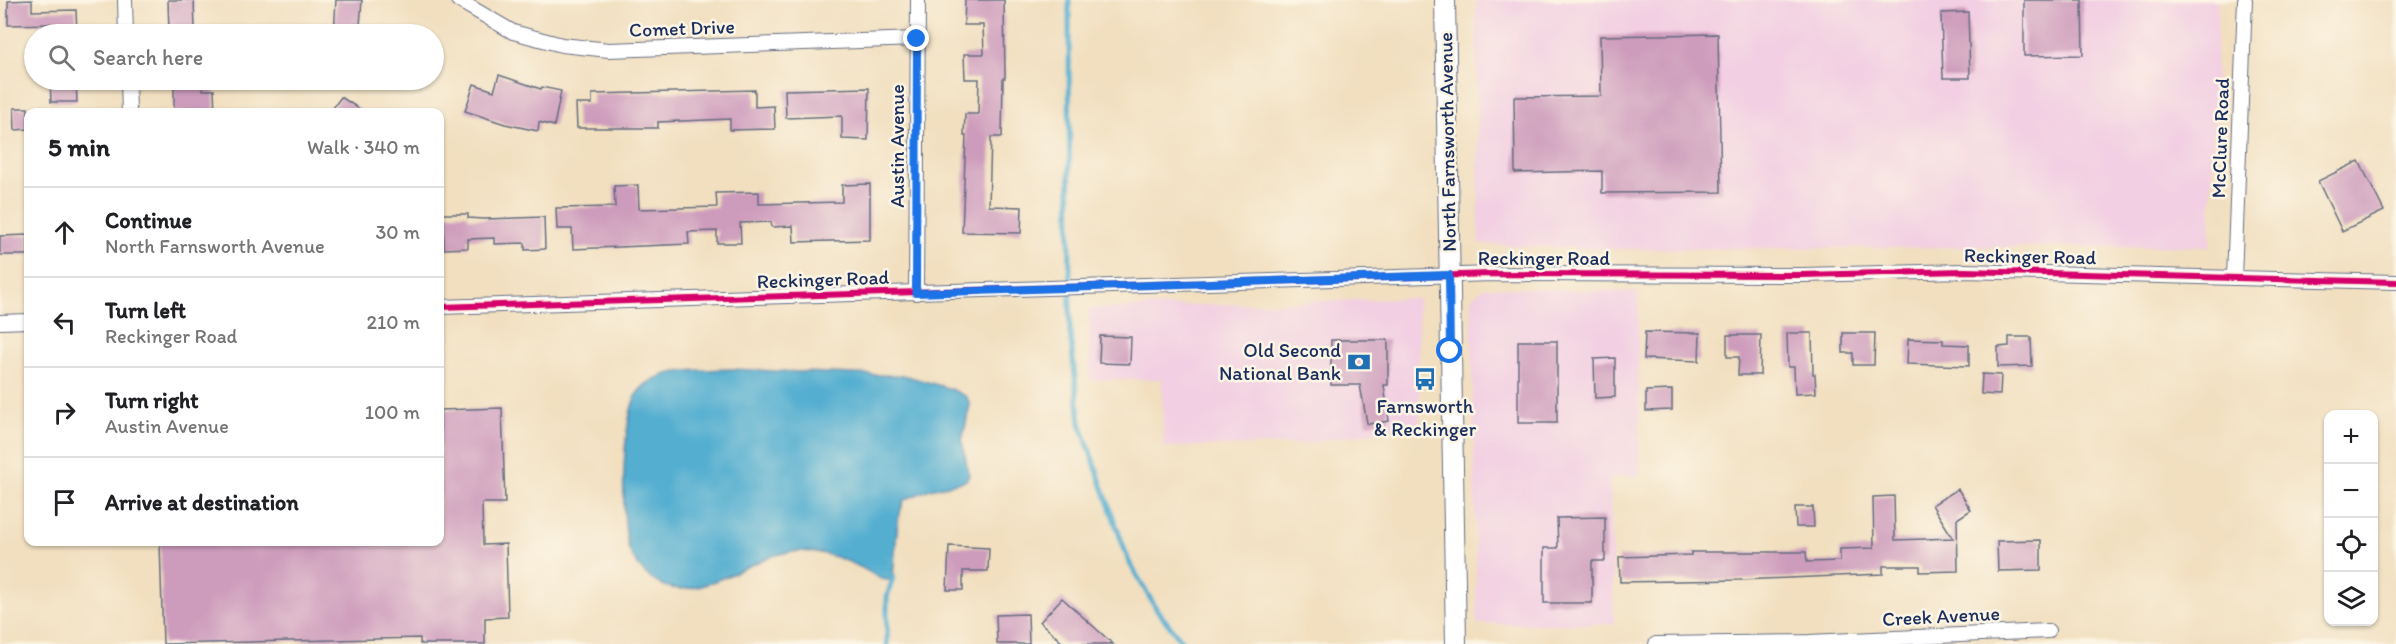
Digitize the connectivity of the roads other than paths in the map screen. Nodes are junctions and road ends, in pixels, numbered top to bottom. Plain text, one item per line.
1 (125, 0) edge
2 (458, 0) edge
3 (918, 0) edge
4 (1445, 0) edge
5 (2245, 0) edge
6 (126, 24) edge
7 (917, 39) junction
8 (128, 90) edge
9 (129, 108) edge
10 (1449, 275) junction
11 (2234, 278) junction
12 (2396, 282) edge
13 (916, 293) junction
14 (444, 307) edge
15 (24, 321) edge
16 (0, 322) edge
17 (2048, 631) dead end
18 (1455, 644) edge
19 (1656, 644) edge

1 - 6 street
2 - 7 street, Comet Drive
3 - 7 street, Austin Avenue
4 - 10 main road, North Farnsworth Avenue
5 - 11 street, McClure Road
7 - 13 street, Austin Avenue
8 - 9 street
10 - 11 street, Reckinger Road
10 - 13 street, Reckinger Road
10 - 18 main road, North Farnsworth Avenue
11 - 12 street, Reckinger Road
13 - 14 street, Reckinger Road
15 - 16 street
17 - 19 street, Creek Avenue

